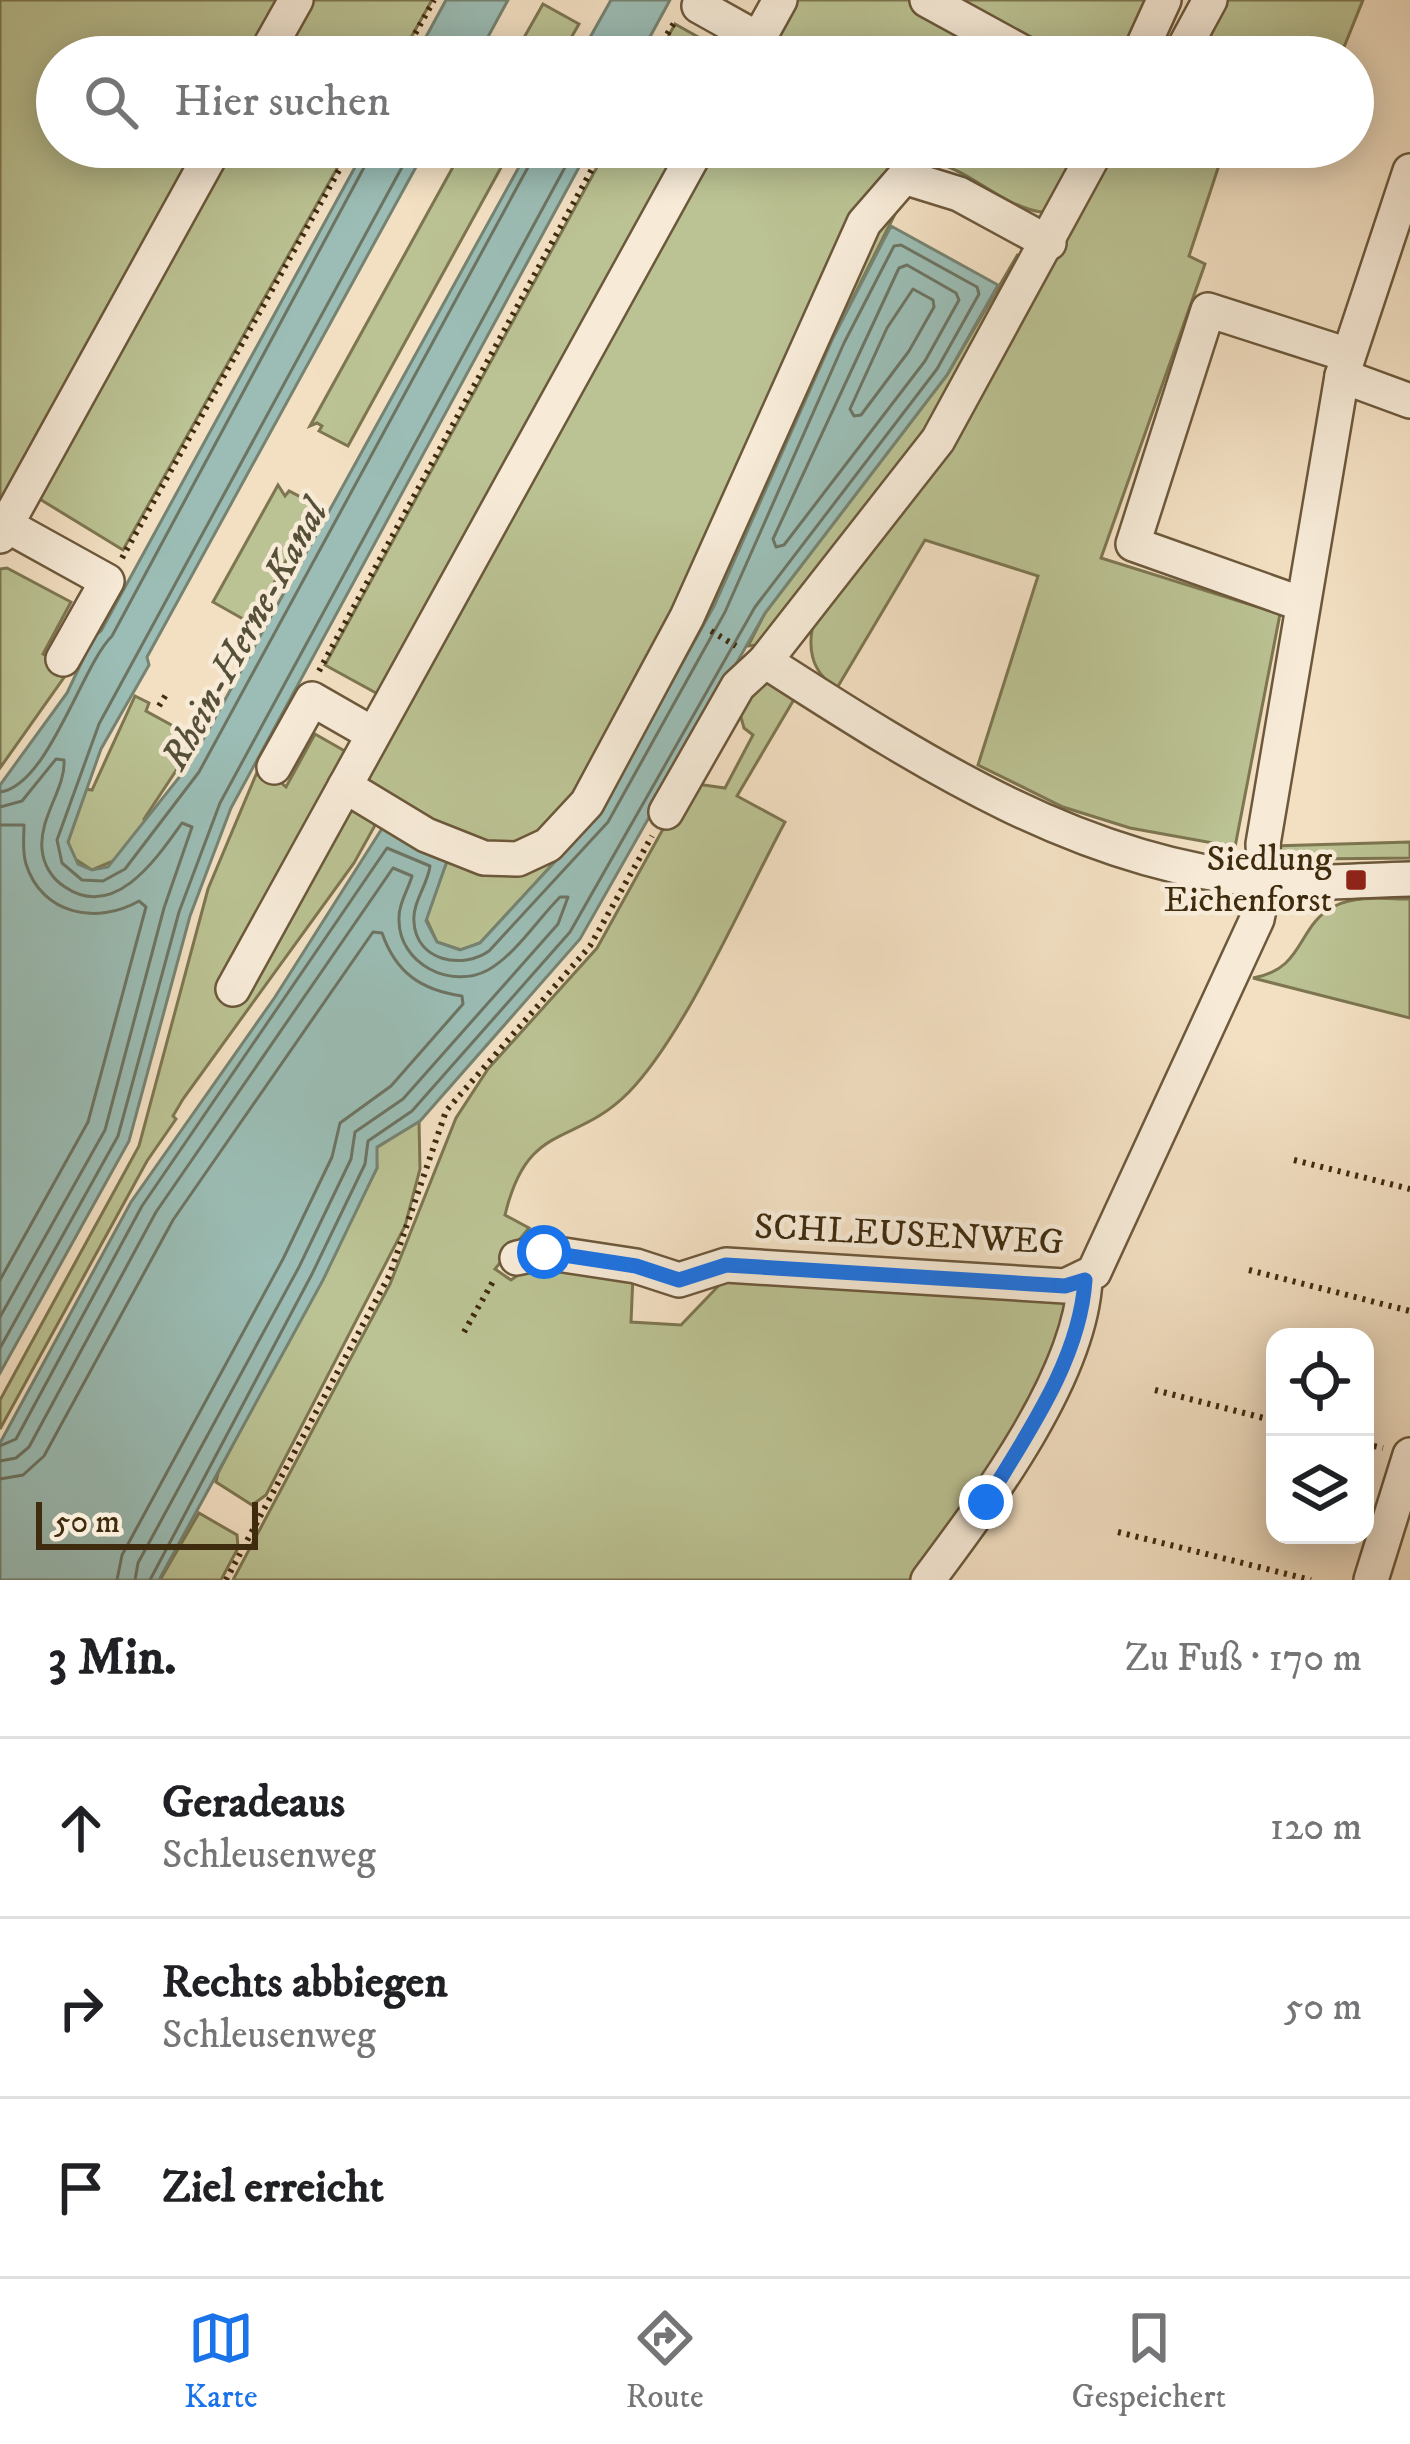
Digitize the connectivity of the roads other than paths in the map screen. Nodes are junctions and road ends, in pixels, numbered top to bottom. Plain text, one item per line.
1 (296, 0) edge
2 (780, 0) edge
3 (927, 0) edge
4 (1164, 0) edge
5 (1210, 0) edge
6 (701, 3) edge
7 (276, 36) edge
8 (739, 36) edge
9 (760, 36) edge
10 (993, 36) edge
11 (1148, 36) edge
12 (1190, 36) edge
13 (203, 168) edge
14 (686, 168) edge
15 (1087, 168) edge
16 (1410, 172) edge
17 (1049, 243) junction
18 (1345, 366) junction
19 (1410, 400) edge
20 (3, 530) edge
21 (1302, 604) junction
22 (754, 655) junction
23 (64, 659) dead end
24 (373, 734) junction
25 (274, 767) dead end
26 (345, 786) junction
27 (666, 812) road end
28 (1410, 879) edge
29 (1265, 880) junction
30 (233, 988) dead end
31 (518, 1258) road end
32 (1085, 1280) junction
33 (1410, 1455) edge
34 (928, 1580) edge
35 (1371, 1580) edge

1 - 7 street
2 - 9 street
3 - 10 street
4 - 11 street
5 - 12 street
6 - 8 street
13 - 20 street
14 - 24 street
15 - 17 street
16 - 18 street, SCHLEUSENWEG
17 - 22 street
17 - 26 street
18 - 19 street
18 - 21 street, SCHLEUSENWEG
18 - 21 street
20 - 23 street
21 - 29 street, SCHLEUSENWEG
22 - 27 street
22 - 29 street
24 - 25 street
24 - 26 street
26 - 30 street
28 - 29 street
29 - 32 street, SCHLEUSENWEG
31 - 32 street, SCHLEUSENWEG
32 - 34 street, SCHLEUSENWEG
33 - 35 street

